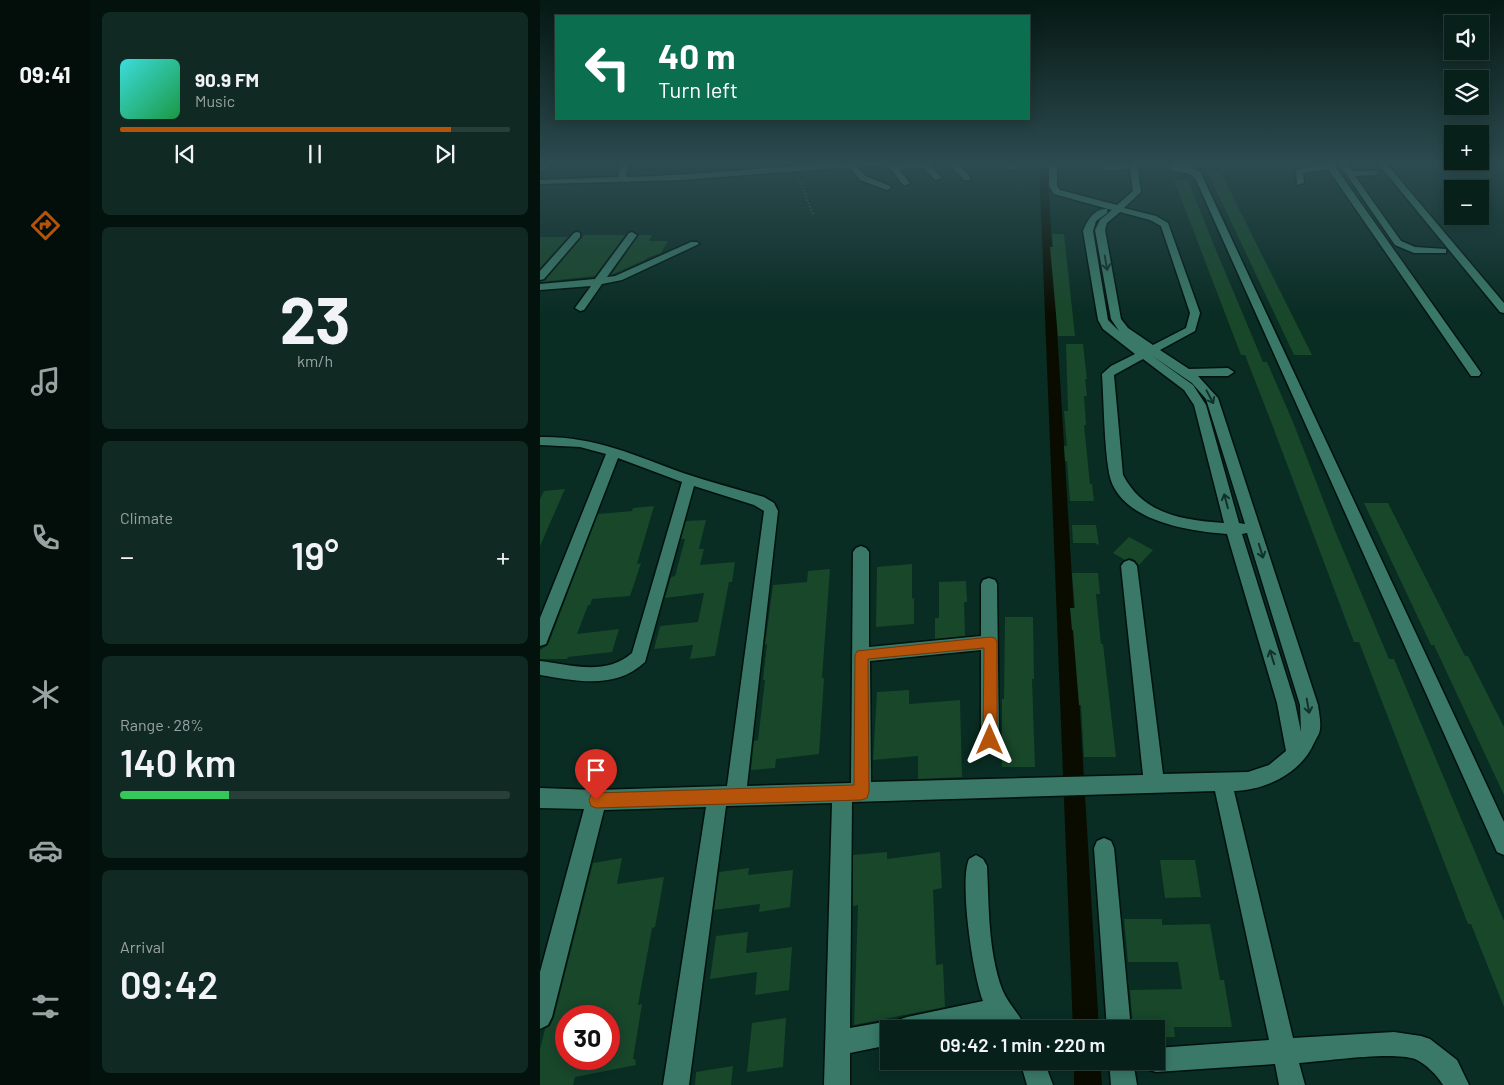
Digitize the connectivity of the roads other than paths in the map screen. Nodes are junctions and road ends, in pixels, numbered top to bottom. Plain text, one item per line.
1 (1110, 213) edge
2 (1132, 213) edge
3 (1215, 213) edge
4 (1363, 213) edge
5 (1376, 213) edge
6 (1423, 213) edge
7 (577, 235) dead end
8 (632, 236) dead end
9 (694, 244) dead end
10 (1442, 251) dead end
11 (540, 277) edge
12 (598, 282) junction
13 (540, 286) edge
14 (580, 308) dead end
15 (1504, 310) edge
16 (1148, 352) junction
17 (1228, 372) dead end
18 (1187, 373) junction
19 (1475, 373) dead end
20 (540, 441) edge
21 (614, 451) junction
22 (689, 480) junction
23 (1233, 529) junction
24 (1254, 530) junction
25 (861, 552) dead end
26 (1129, 566) dead end
27 (989, 584) dead end
28 (540, 639) edge
29 (990, 642) junction
30 (862, 655) junction
31 (540, 668) edge
32 (990, 740) dead end
33 (1296, 755) junction
34 (1222, 781) junction
35 (1154, 783) junction
36 (852, 793) junction
37 (727, 796) junction
38 (540, 798) edge
39 (596, 800) junction
40 (1504, 845) edge
41 (1104, 848) dead end
42 (976, 866) dead end
43 (999, 1010) junction
44 (540, 1016) edge
45 (951, 1020) edge
46 (1007, 1020) edge
47 (1118, 1020) edge
48 (880, 1035) edge
49 (838, 1043) junction
50 (1284, 1052) junction
51 (1165, 1059) edge
52 (1035, 1070) edge
53 (1122, 1070) edge
54 (676, 1085) edge
55 (837, 1085) edge
56 (1040, 1085) edge
57 (1124, 1085) edge
58 (1292, 1085) edge
59 (1456, 1085) edge

1 - 16 street
2 - 16 street
3 - 40 street
4 - 19 street
5 - 10 street
6 - 15 street
7 - 11 street
8 - 12 street
9 - 12 street
12 - 13 street
12 - 14 street
16 - 18 street
23 -> 16 street
16 - 23 street
17 - 18 street
18 -> 24 street
20 - 21 street
21 - 22 street
21 - 28 street
22 - 31 street
22 - 37 street
23 - 24 street
33 -> 23 street
24 -> 33 street
25 - 30 street
26 - 35 street
27 - 29 street
29 - 30 street
29 - 32 street
30 - 36 street
33 - 34 street
34 - 35 street
34 - 50 street
35 - 36 street
36 - 37 street
36 - 49 street
37 - 39 street
37 - 54 street
38 - 39 street
39 - 44 street
41 - 47 street
42 - 43 street
43 - 45 street
43 - 46 street
48 - 49 street
49 - 55 street
50 - 51 street
50 - 58 street
50 - 59 street
52 - 56 street
53 - 57 street

